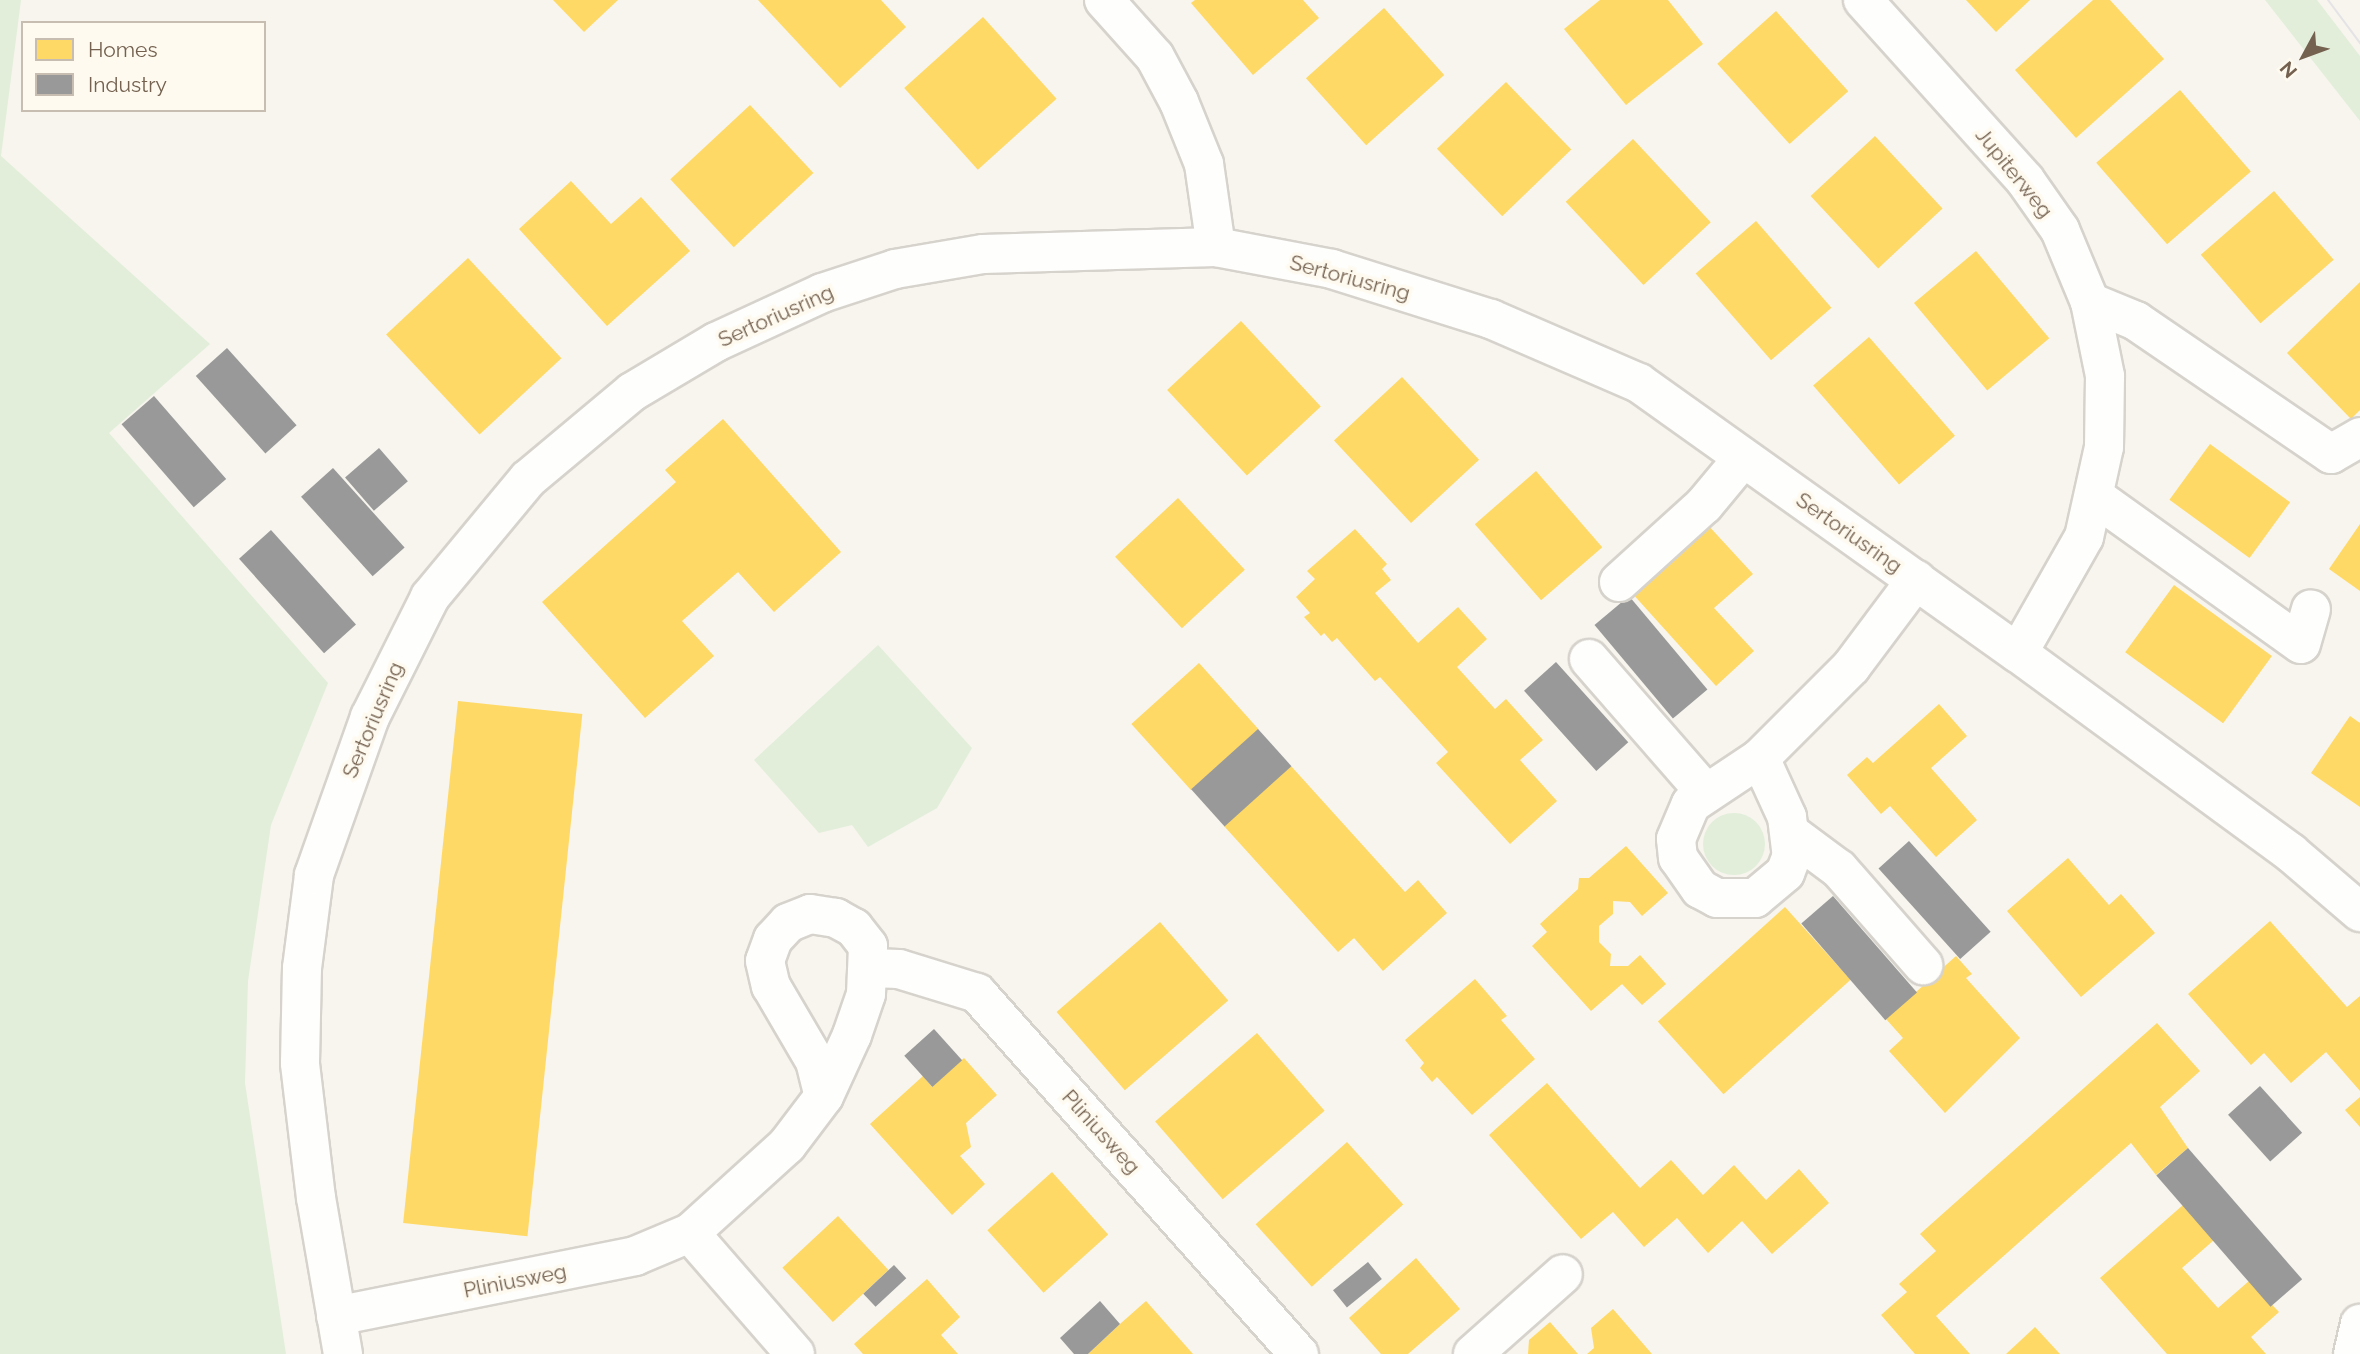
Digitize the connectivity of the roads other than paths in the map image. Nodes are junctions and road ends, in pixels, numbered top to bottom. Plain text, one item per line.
1 (1104, 0) edge
2 (1863, 0) edge
3 (1216, 247) junction
4 (2090, 302) junction
5 (2360, 437) edge
6 (1743, 458) junction
7 (2094, 496) junction
8 (1916, 580) junction
9 (1619, 582) dead end
10 (2311, 609) dead end
11 (2018, 653) junction
12 (1589, 659) dead end
13 (1760, 758) junction
14 (1705, 792) junction
15 (1793, 835) junction
16 (2360, 912) edge
17 (1923, 965) dead end
18 (869, 968) junction
19 (824, 1096) junction
20 (690, 1233) junction
21 (1563, 1274) dead end
22 (336, 1316) junction
23 (2360, 1324) edge
24 (342, 1354) edge
25 (795, 1354) edge
26 (1299, 1354) edge
27 (1473, 1354) edge
28 (2353, 1354) edge

1 - 3 street
2 - 4 street, Jupiterweg
3 - 6 street, Sertoriusring
3 - 22 street, Sertoriusring
4 - 5 street
4 - 7 street, Jupiterweg
6 - 8 street, Sertoriusring
6 - 9 street
7 - 10 street
7 - 11 street, Jupiterweg
8 - 11 street, Sertoriusring
8 - 13 street, Sertoriusring
11 - 16 street, Sertoriusring
12 - 14 street
13 - 14 street, Sertoriusring
13 - 15 street
14 - 15 street, Sertoriusring
15 - 17 street
18 - 19 street, Pliniusweg
18 - 19 street, Pliniusweg
18 - 26 street, Pliniusweg
19 - 20 street, Pliniusweg
20 - 22 street, Pliniusweg
20 - 25 street
21 - 27 street
22 - 24 street, Sertoriusring
23 - 28 street

